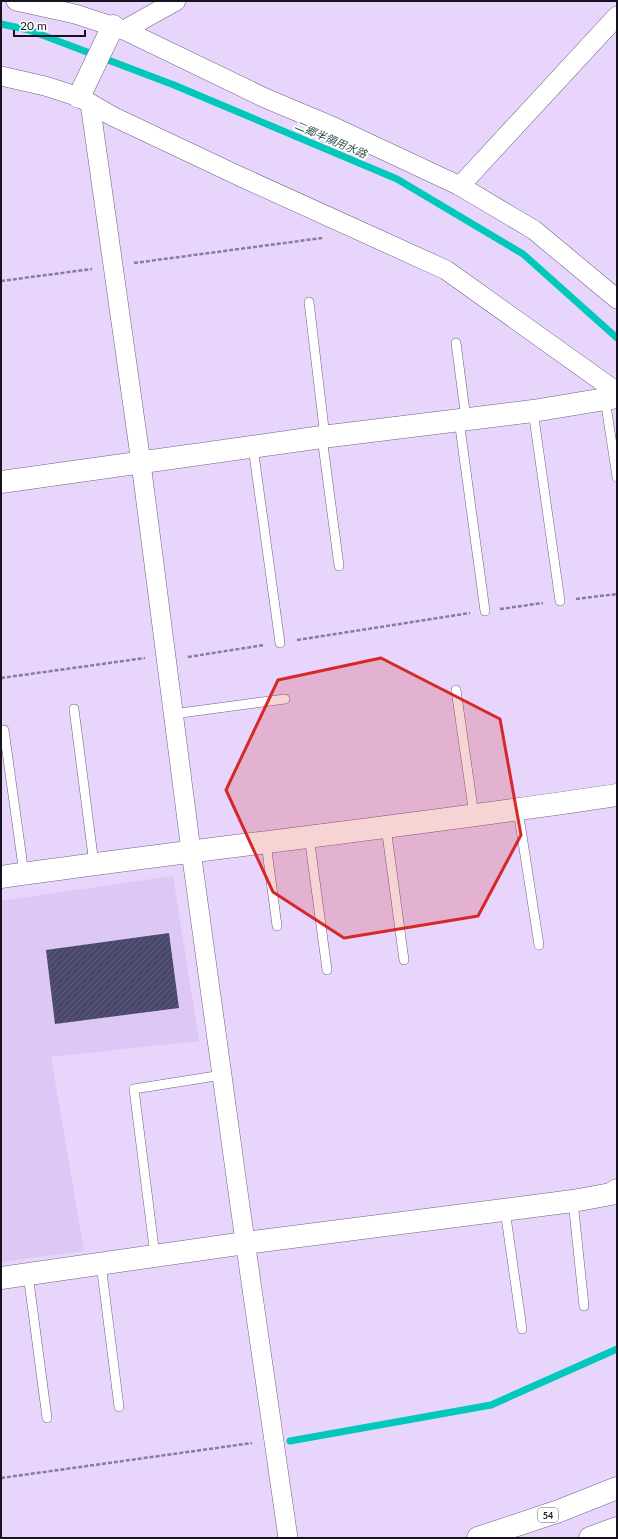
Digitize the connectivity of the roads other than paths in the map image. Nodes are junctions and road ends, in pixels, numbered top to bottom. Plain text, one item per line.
1 (16, 1) edge
2 (88, 1) edge
3 (176, 1) edge
4 (611, 1) edge
5 (617, 8) edge
6 (617, 16) edge
7 (92, 19) junction
8 (115, 32) junction
9 (1, 76) edge
10 (85, 95) junction
11 (460, 186) junction
12 (617, 299) edge
13 (309, 302) dead end
14 (456, 343) dead end
15 (613, 396) edge
16 (533, 411) junction
17 (462, 419) junction
18 (323, 437) junction
19 (253, 447) junction
20 (141, 463) junction
21 (617, 477) edge
22 (1, 482) edge
23 (338, 566) dead end
24 (560, 601) road end
25 (485, 611) road end
26 (280, 643) road end
27 (456, 690) dead end
28 (285, 699) dead end
29 (74, 709) dead end
30 (173, 714) junction
31 (4, 730) dead end
32 (617, 795) edge
33 (518, 810) junction
34 (474, 815) junction
35 (386, 827) junction
36 (309, 836) junction
37 (266, 843) junction
38 (191, 851) junction
39 (94, 864) junction
40 (24, 874) junction
41 (1, 877) edge
42 (278, 926) dead end
43 (539, 945) dead end
44 (404, 960) dead end
45 (327, 970) dead end
46 (222, 1075) junction
47 (617, 1190) edge
48 (573, 1201) junction
49 (505, 1210) junction
50 (245, 1243) junction
51 (155, 1256) junction
52 (101, 1263) junction
53 (28, 1274) junction
54 (1, 1278) edge
55 (584, 1306) dead end
56 (522, 1329) dead end
57 (119, 1408) dead end
58 (46, 1418) dead end
59 (617, 1488) edge
60 (617, 1528) edge
61 (288, 1538) edge
62 (478, 1538) edge
63 (590, 1538) edge

1 - 7 street
2 - 7 street
3 - 8 street
4 - 5 street
6 - 11 street
7 - 8 street
8 - 10 street
8 - 11 street
9 - 10 street
10 - 15 street
10 - 20 street
11 - 12 street
13 - 18 lane
14 - 17 lane
15 - 16 street
15 - 21 lane
16 - 17 street
16 - 24 lane
17 - 18 street
17 - 25 lane
18 - 19 street
18 - 23 lane
19 - 20 street
19 - 26 lane
20 - 22 street
20 - 30 street
27 - 34 lane
28 - 30 lane
29 - 39 lane
30 - 38 street
31 - 40 lane
32 - 33 street
33 - 34 street
33 - 43 lane
34 - 35 street
35 - 36 street
35 - 44 lane
36 - 37 street
36 - 45 lane
37 - 38 street
37 - 42 lane
38 - 39 street
38 - 46 street
39 - 40 street
40 - 41 street
46 - 50 street
46 - 51 lane
47 - 48 street
48 - 49 street
48 - 55 lane
49 - 50 street
49 - 56 lane
50 - 51 street
50 - 61 street
51 - 52 street
52 - 53 street
52 - 57 lane
53 - 54 street
53 - 58 lane
59 - 62 street, 54
60 - 63 street

